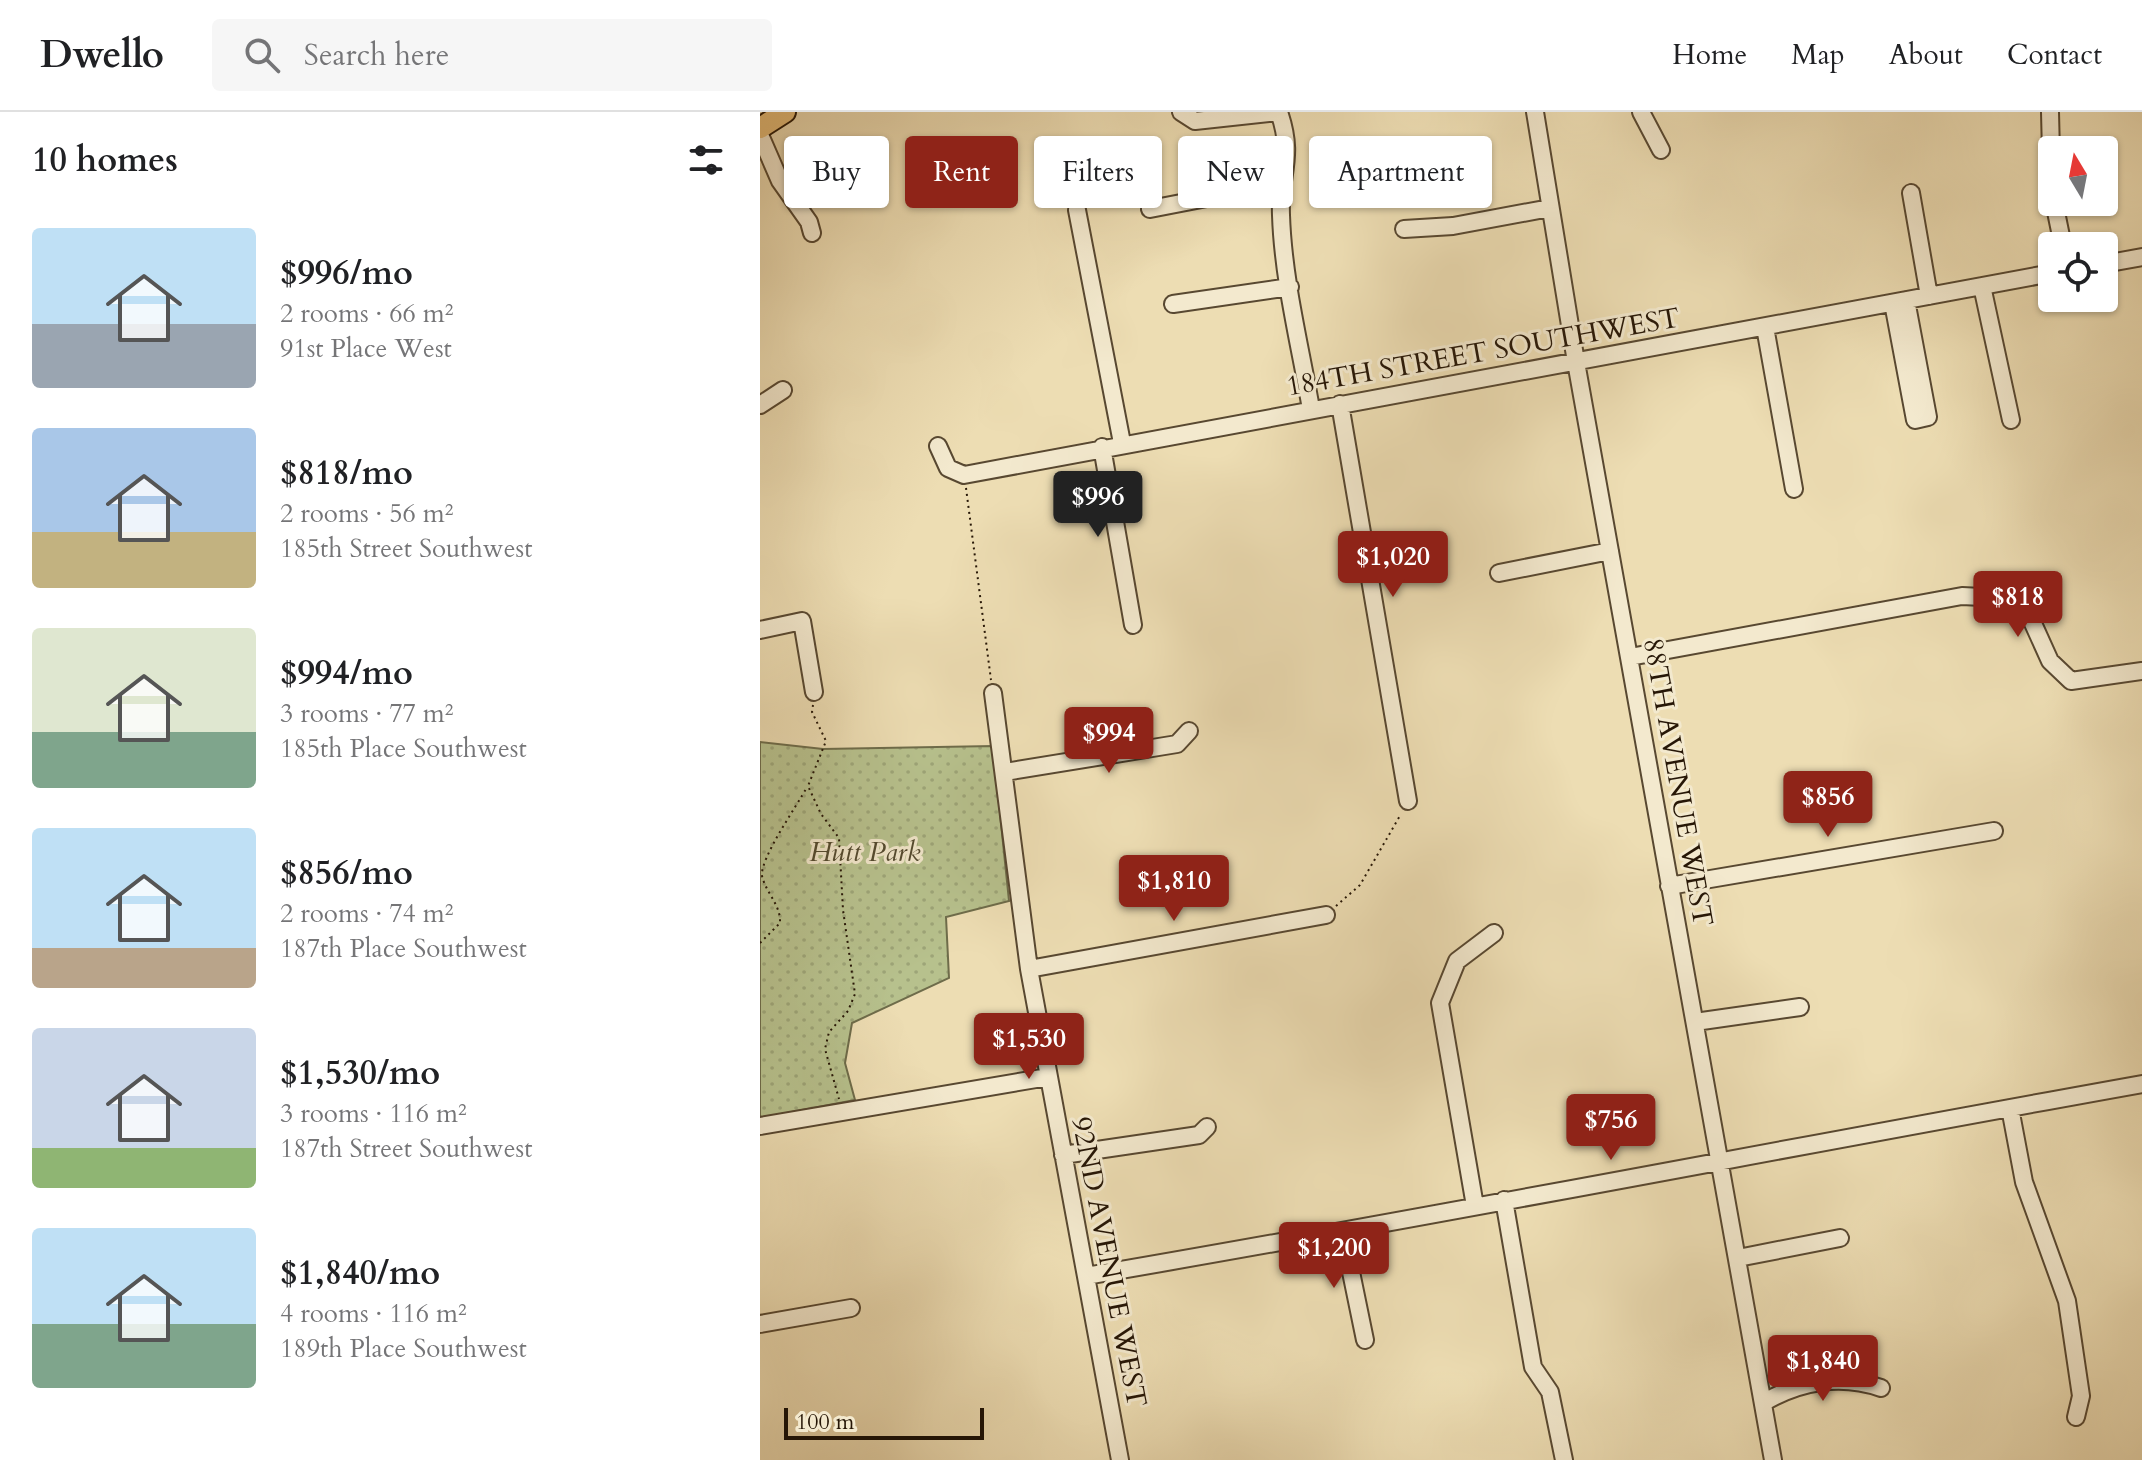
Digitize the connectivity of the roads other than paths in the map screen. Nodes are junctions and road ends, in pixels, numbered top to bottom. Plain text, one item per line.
1 (785, 112) edge
2 (1181, 112) edge
3 (1279, 112) edge
4 (1535, 112) edge
5 (1641, 112) edge
6 (2050, 112) edge
7 (760, 128) edge
8 (760, 135) edge
9 (1288, 136) edge
10 (2051, 136) edge
11 (1661, 150) dead end
12 (1911, 193) dead end
13 (1178, 204) edge
14 (1282, 208) edge
15 (1550, 208) junction
16 (1150, 209) dead end
17 (1077, 210) dead end
18 (1404, 229) dead end
19 (812, 233) dead end
20 (2142, 257) edge
21 (2118, 261) edge
22 (2038, 276) edge
23 (1982, 286) junction
24 (1290, 287) junction
25 (1929, 296) junction
26 (1900, 302) junction
27 (1173, 304) dead end
28 (1765, 327) junction
29 (1576, 362) junction
30 (783, 390) dead end
31 (1340, 404) junction
32 (760, 405) edge
33 (1311, 409) junction
34 (2011, 420) dead end
35 (1122, 443) junction
36 (938, 446) dead end
37 (1102, 447) junction
38 (1794, 489) dead end
39 (1610, 551) junction
40 (1499, 573) dead end
41 (1133, 625) dead end
42 (760, 630) edge
43 (1630, 657) junction
44 (2142, 671) edge
45 (814, 692) road end
46 (993, 693) road end
47 (1189, 731) dead end
48 (1005, 772) junction
49 (1408, 801) road end
50 (1994, 831) dead end
51 (1669, 886) junction
52 (1326, 915) road end
53 (1494, 933) dead end
54 (1029, 969) junction
55 (1800, 1007) dead end
56 (1695, 1022) junction
57 (1048, 1077) junction
58 (2142, 1084) edge
59 (2010, 1108) junction
60 (760, 1126) edge
61 (1207, 1127) dead end
62 (1063, 1155) junction
63 (1722, 1163) junction
64 (1504, 1200) junction
65 (1475, 1206) junction
66 (1343, 1233) junction
67 (1840, 1238) dead end
68 (1738, 1258) junction
69 (1086, 1276) junction
70 (851, 1308) dead end
71 (760, 1324) edge
72 (1365, 1340) dead end
73 (1881, 1388) dead end
74 (1763, 1403) junction
75 (2076, 1417) dead end
76 (1120, 1460) edge
77 (1564, 1460) edge
78 (1773, 1460) edge

1 - 7 main road
2 - 3 street
3 - 9 street
4 - 15 street, 88TH AVENUE WEST
5 - 11 street
6 - 10 street
8 - 19 street
12 - 25 street
13 - 16 street
14 - 24 street
15 - 18 street
15 - 29 street, 88TH AVENUE WEST
17 - 35 street
20 - 21 street
22 - 23 street, 184TH STREET SOUTHWEST
23 - 25 street, 184TH STREET SOUTHWEST
23 - 34 street
24 - 27 street
24 - 33 street
25 - 26 street, 184TH STREET SOUTHWEST
26 - 26 street
26 - 28 street, 184TH STREET SOUTHWEST
28 - 29 street, 184TH STREET SOUTHWEST
28 - 38 street
29 - 31 street, 184TH STREET SOUTHWEST
29 - 39 street, 88TH AVENUE WEST
30 - 32 street
31 - 33 street, 184TH STREET SOUTHWEST
31 - 49 street
33 - 35 street, 184TH STREET SOUTHWEST
35 - 37 street, 184TH STREET SOUTHWEST
36 - 37 street, 184TH STREET SOUTHWEST
37 - 41 street
39 - 40 street
39 - 43 street, 88TH AVENUE WEST
42 - 45 street
43 - 44 street
43 - 51 street, 88TH AVENUE WEST
46 - 48 street, 92ND AVENUE WEST
47 - 48 street
48 - 54 street, 92ND AVENUE WEST
50 - 51 street
51 - 56 street, 88TH AVENUE WEST
52 - 54 street
53 - 65 street
54 - 57 street, 92ND AVENUE WEST
55 - 56 street
56 - 63 street, 88TH AVENUE WEST
57 - 60 street
57 - 62 street, 92ND AVENUE WEST
58 - 59 street
59 - 63 street
59 - 75 street
61 - 62 street
62 - 69 street, 92ND AVENUE WEST
63 - 64 street
63 - 68 street, 88TH AVENUE WEST
64 - 65 street
64 - 77 street
65 - 66 street
66 - 69 street
66 - 72 street
67 - 68 street
68 - 74 street, 88TH AVENUE WEST
69 - 76 street, 92ND AVENUE WEST
70 - 71 street
73 - 74 street
74 - 78 street, 88TH AVENUE WEST

